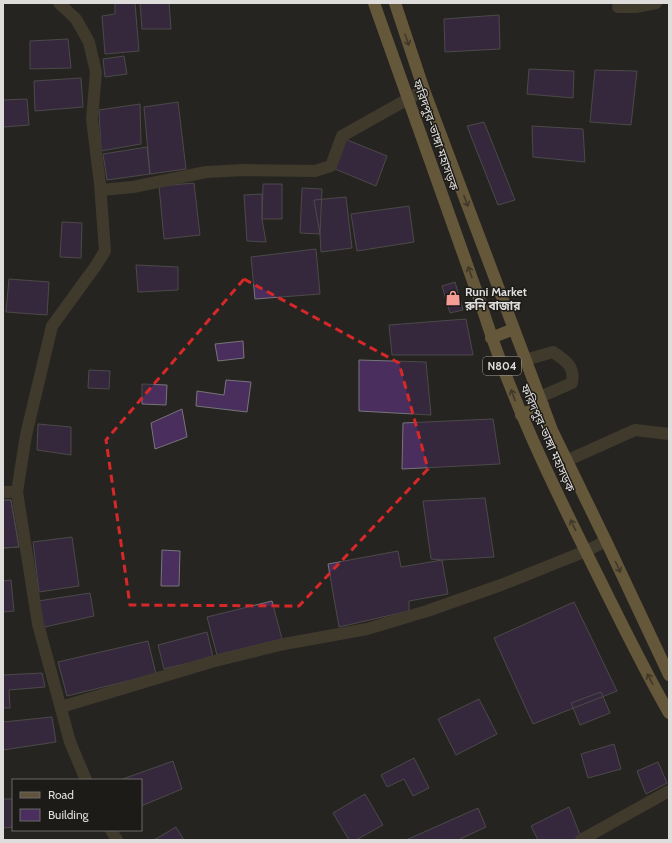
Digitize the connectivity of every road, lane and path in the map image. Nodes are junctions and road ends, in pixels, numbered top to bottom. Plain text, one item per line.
1 (59, 3) edge
2 (374, 3) edge
3 (395, 3) edge
4 (656, 3) edge
5 (618, 7) dead end
6 (424, 90) junction
7 (409, 100) junction
8 (101, 190) junction
9 (514, 329) junction
10 (491, 338) junction
11 (525, 360) junction
12 (542, 401) junction
13 (521, 415) junction
14 (669, 434) edge
15 (566, 461) junction
16 (3, 492) edge
17 (17, 492) junction
18 (606, 541) junction
19 (586, 551) junction
20 (669, 675) edge
21 (61, 707) junction
22 (669, 713) edge
23 (86, 779) edge
24 (669, 791) edge
25 (112, 831) edge
26 (117, 840) edge
27 (581, 840) edge

1 - 8 street
2 - 7 highway, ফরিদপুর-ভাঙ্গা মহাসড়ক / N804
3 -> 6 highway, ফরিদপুর-ভাঙ্গা মহাসড়ক / N804
4 - 5 street
6 - 7 street
6 -> 9 highway, ফরিদপুর-ভাঙ্গা মহাসড়ক / N804
7 - 8 street
10 -> 7 highway, ফরিদপুর-ভাঙ্গা মহাসড়ক / N804
8 - 17 street
9 - 10 highway
9 - 11 highway, ফরিদপুর-ভাঙ্গা মহাসড়ক / N804
13 -> 10 highway, ফরিদপুর-ভাঙ্গা মহাসড়ক / N804
11 - 12 highway, ফরিদপুর-ভাঙ্গা মহাসড়ক / N804
11 - 12 street
12 - 13 highway
12 - 15 highway, ফরিদপুর-ভাঙ্গা মহাসড়ক / N804
19 -> 13 highway, ফরিদপুর-ভাঙ্গা মহাসড়ক / N804
14 - 15 street
15 - 18 highway, ফরিদপুর-ভাঙ্গা মহাসড়ক / N804
16 - 17 street
17 - 21 street
18 - 19 street
18 -> 20 highway, ফরিদপুর-ভাঙ্গা মহাসড়ক / N804
19 - 21 street
22 -> 19 highway, ফরিদপুর-ভাঙ্গা মহাসড়ক / N804
21 - 23 street
24 - 27 street
25 - 26 street

